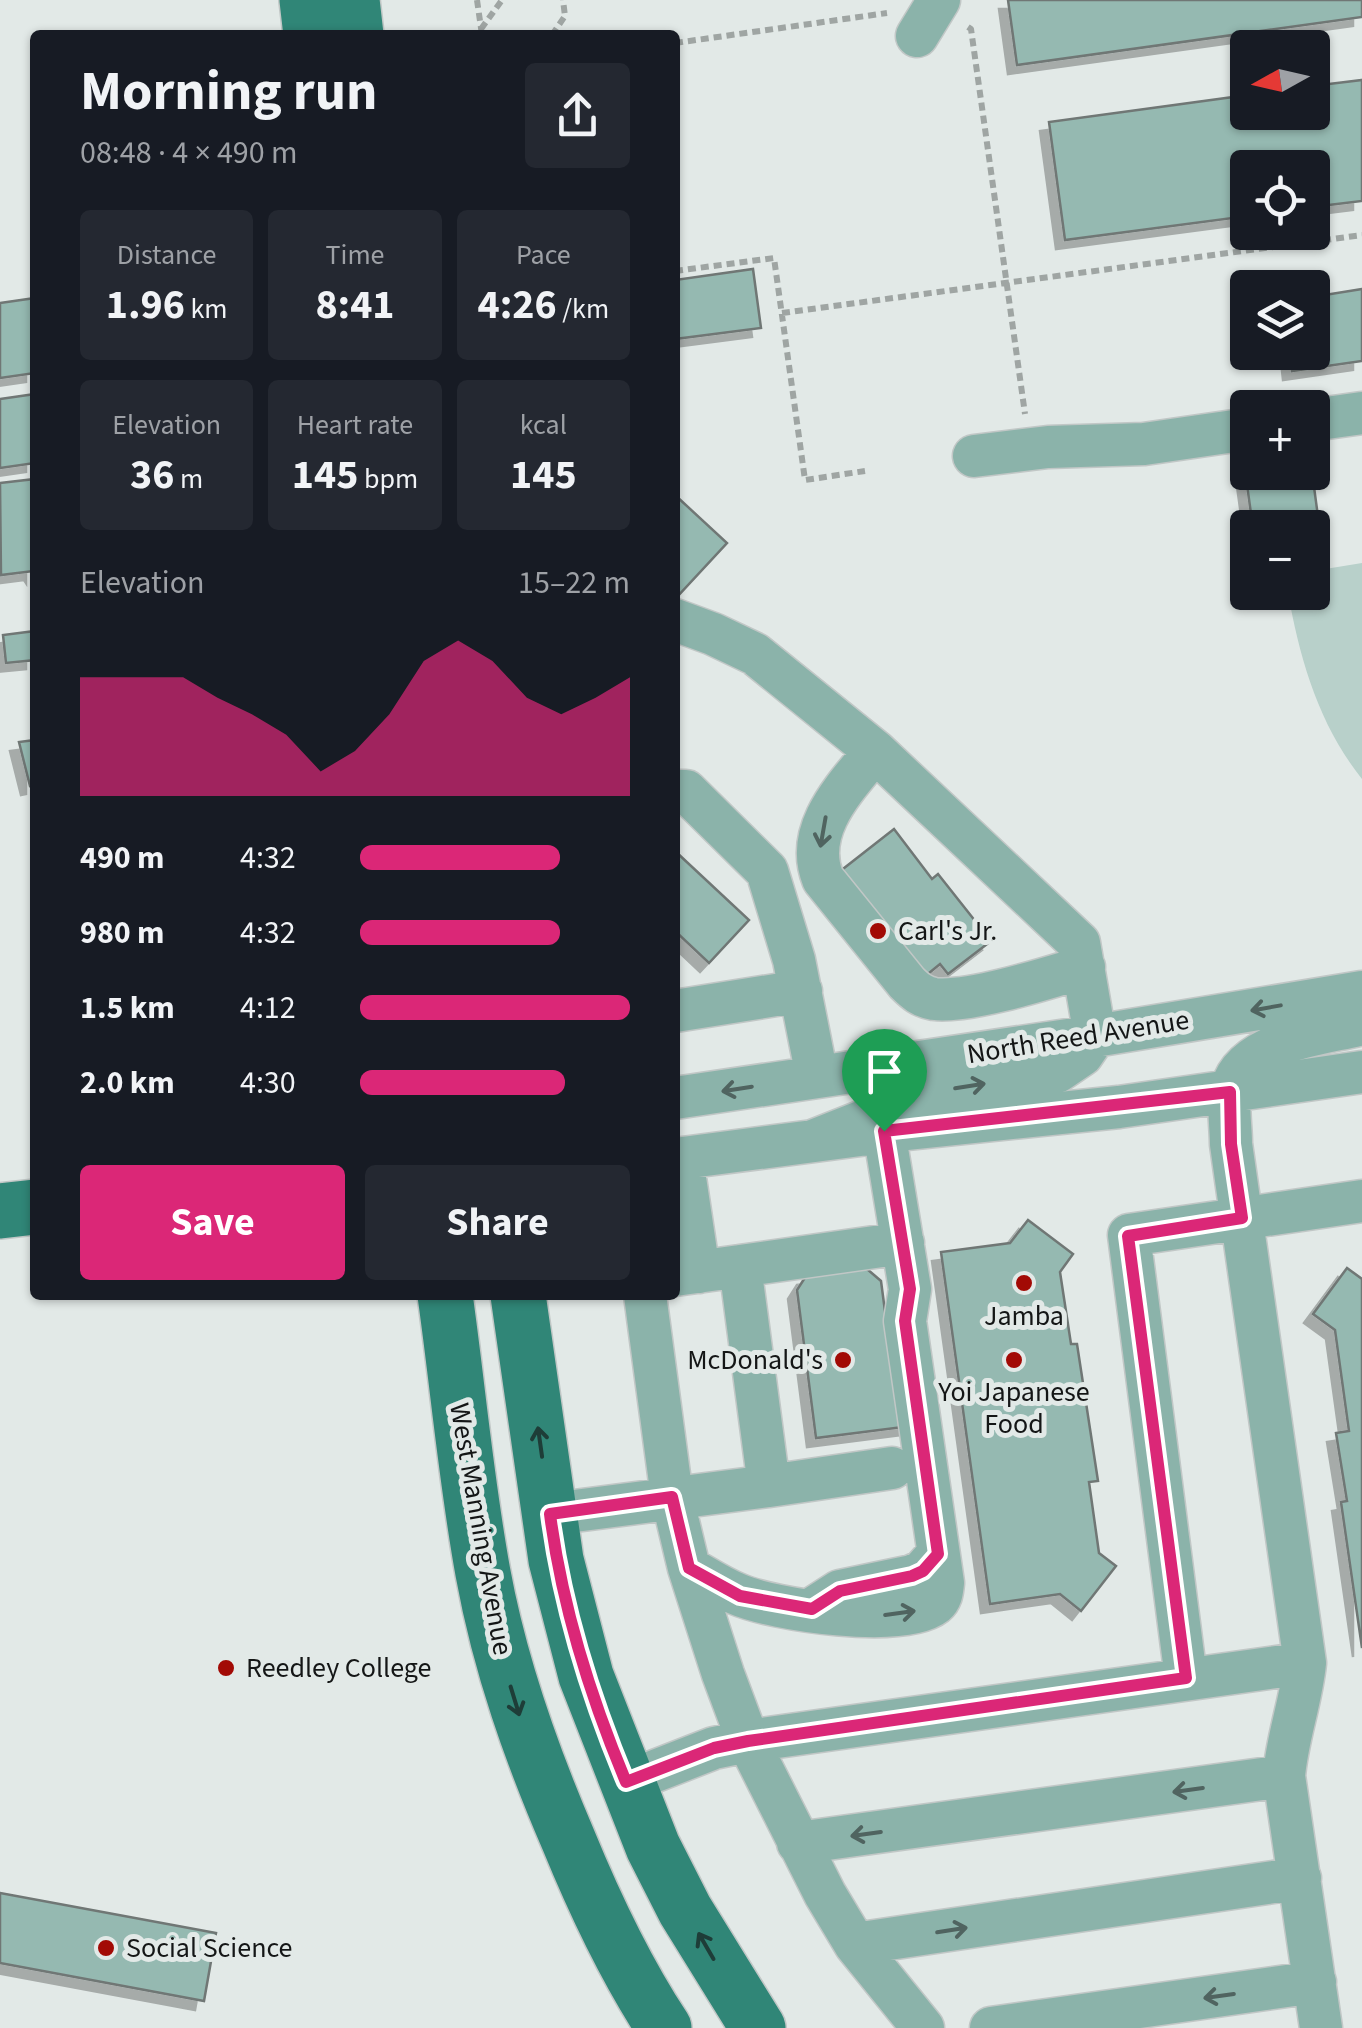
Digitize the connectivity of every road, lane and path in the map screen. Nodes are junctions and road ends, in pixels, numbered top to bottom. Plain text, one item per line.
1 (307, 0) edge
2 (352, 0) edge
3 (477, 0) edge
4 (502, 0) edge
5 (563, 0) edge
6 (922, 14) edge
7 (310, 30) edge
8 (355, 30) edge
9 (481, 30) edge
10 (482, 30) edge
11 (555, 30) edge
12 (680, 42) edge
13 (1362, 235) edge
14 (680, 270) edge
15 (782, 312) junction
16 (1362, 413) edge
17 (1026, 415) dead end
18 (1330, 417) edge
19 (1230, 432) edge
20 (974, 456) dead end
21 (865, 471) dead end
22 (680, 622) edge
23 (875, 751) junction
24 (680, 791) edge
25 (1084, 968) junction
26 (801, 991) junction
27 (1362, 992) edge
28 (680, 1010) edge
29 (1362, 1024) edge
30 (1095, 1036) junction
31 (1362, 1072) edge
32 (817, 1076) junction
33 (1230, 1092) junction
34 (680, 1097) edge
35 (884, 1131) junction
36 (813, 1141) junction
37 (680, 1158) edge
38 (680, 1162) edge
39 (1362, 1201) edge
40 (30, 1207) edge
41 (0, 1211) edge
42 (1242, 1218) junction
43 (902, 1244) junction
44 (705, 1271) edge
45 (446, 1300) edge
46 (519, 1300) edge
47 (646, 1300) edge
48 (892, 1468) dead end
49 (769, 1486) junction
50 (672, 1497) junction
51 (550, 1514) junction
52 (689, 1568) junction
53 (1305, 1664) junction
54 (1186, 1678) junction
55 (748, 1741) junction
56 (1284, 1776) junction
57 (626, 1782) junction
58 (798, 1843) junction
59 (1300, 1878) junction
60 (856, 1944) junction
61 (1315, 1982) junction
62 (664, 2028) edge
63 (758, 2028) edge
64 (923, 2028) edge
65 (992, 2028) edge
66 (1321, 2028) edge

1 - 7 main road
2 - 8 main road
3 - 9 path
4 - 10 path
5 - 11 path
6 - 12 path
6 - 17 path
13 - 15 path
14 - 15 path
15 - 21 path
16 - 18 street
19 - 20 street
22 - 23 street
23 - 25 street
23 -> 25 street
24 - 26 street
25 - 30 street
26 - 28 street
26 - 32 street
27 -> 30 street, North Reed Avenue
29 - 33 street
30 - 32 street, North Reed Avenue
36 -> 30 street
31 - 33 street
32 -> 34 street, North Reed Avenue
33 - 35 street
33 - 42 street
35 - 36 street
35 - 43 street
36 - 37 street
38 - 44 street
39 - 42 street
40 - 41 main road
42 - 53 street
42 - 54 street
43 - 44 street
52 -> 43 street
44 - 49 street
45 -> 62 main road, West Manning Avenue
51 -> 46 main road
47 - 50 street
48 - 49 street
49 - 50 street
50 - 51 street
50 - 52 street
51 - 57 main road
52 - 55 street
53 - 54 street
53 - 56 street
54 - 55 street
55 - 57 street
55 - 58 street
56 -> 58 street
56 - 59 street
63 -> 57 main road
58 - 60 street
60 -> 59 street
59 - 61 street
60 - 64 street
61 -> 65 street
61 - 66 street

